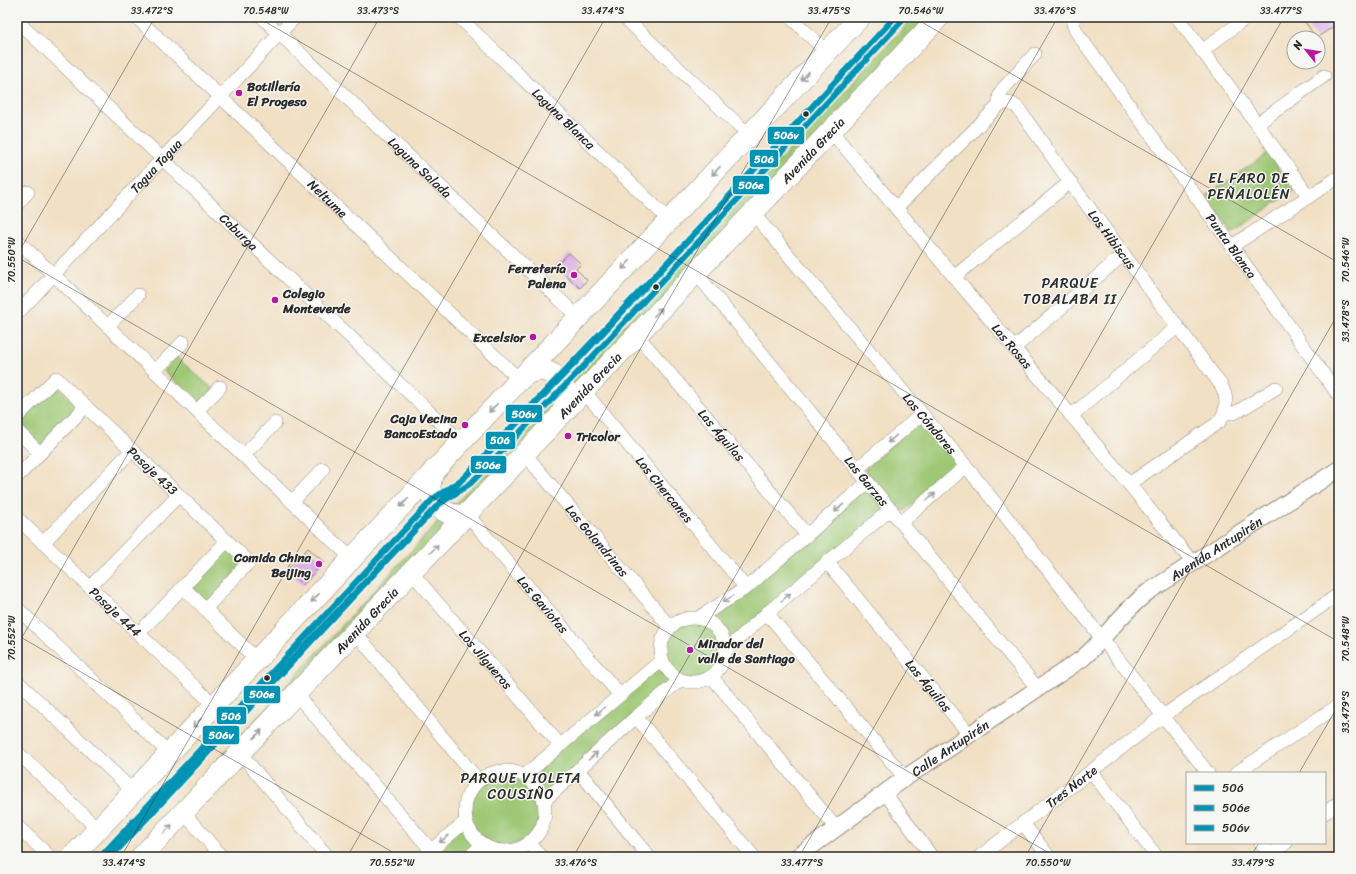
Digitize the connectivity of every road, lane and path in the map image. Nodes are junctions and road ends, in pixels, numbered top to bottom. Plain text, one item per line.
1 (136, 17) edge
2 (262, 17) edge
3 (295, 17) edge
4 (459, 17) edge
5 (624, 17) edge
6 (790, 17) edge
7 (860, 17) edge
8 (938, 17) edge
9 (1074, 17) edge
10 (1177, 17) edge
11 (1247, 17) edge
12 (17, 21) edge
13 (279, 34) junction
14 (1202, 51) junction
15 (827, 52) junction
16 (1035, 54) dead end
17 (1324, 76) dead end
18 (220, 97) junction
19 (999, 105) junction
20 (1257, 124) junction
21 (830, 131) junction
22 (749, 135) junction
23 (163, 159) junction
24 (1339, 177) edge
25 (1070, 182) junction
26 (28, 192) dead end
27 (1309, 197) junction
28 (17, 204) edge
29 (896, 208) junction
30 (753, 213) junction
31 (669, 220) junction
32 (17, 240) edge
33 (1232, 246) junction
34 (1124, 254) junction
35 (696, 273) junction
36 (54, 275) junction
37 (954, 277) junction
38 (138, 295) dead end
39 (17, 314) edge
40 (578, 317) junction
41 (108, 326) junction
42 (1177, 327) junction
43 (637, 335) junction
44 (183, 342) dead end
45 (1014, 348) junction
46 (155, 371) junction
47 (520, 380) junction
48 (220, 387) dead end
49 (1276, 388) dead end
50 (584, 391) junction
51 (1339, 396) edge
52 (86, 406) junction
53 (197, 411) junction
54 (1225, 413) junction
55 (922, 414) junction
56 (1071, 416) junction
57 (17, 417) edge
58 (556, 420) junction
59 (275, 423) dead end
60 (17, 431) edge
61 (461, 442) junction
62 (132, 450) junction
63 (40, 453) junction
64 (524, 454) junction
65 (244, 456) junction
66 (966, 466) junction
67 (323, 469) dead end
68 (857, 469) junction
69 (1339, 469) edge
70 (434, 470) junction
71 (17, 477) edge
72 (868, 482) junction
73 (1129, 484) junction
74 (179, 495) junction
75 (292, 502) junction
76 (891, 509) junction
77 (467, 514) junction
78 (17, 518) edge
79 (902, 522) junction
80 (807, 535) junction
81 (227, 541) junction
82 (43, 543) junction
83 (352, 558) junction
84 (827, 562) junction
85 (1193, 563) junction
86 (411, 572) junction
87 (90, 587) junction
88 (183, 587) junction
89 (746, 588) junction
90 (1339, 594) edge
91 (17, 608) edge
92 (205, 609) junction
93 (767, 613) junction
94 (698, 618) junction
95 (670, 627) junction
96 (355, 632) junction
97 (138, 634) junction
98 (1102, 638) junction
99 (726, 650) junction
100 (256, 660) junction
101 (662, 660) junction
102 (712, 677) junction
103 (680, 680) junction
104 (17, 681) edge
105 (1038, 689) junction
106 (296, 694) junction
107 (620, 694) junction
108 (214, 705) junction
109 (1339, 705) edge
110 (1163, 716) junction
111 (636, 717) junction
112 (970, 735) junction
113 (560, 745) junction
114 (17, 752) edge
115 (169, 753) junction
116 (240, 753) junction
117 (578, 770) junction
118 (1091, 771) junction
119 (1207, 772) edge
120 (1238, 772) edge
121 (525, 775) junction
122 (905, 778) junction
123 (478, 780) junction
124 (133, 791) junction
125 (885, 793) junction
126 (544, 801) junction
127 (1339, 802) edge
128 (184, 812) junction
129 (1326, 812) edge
130 (466, 821) junction
131 (1023, 823) junction
132 (17, 826) edge
133 (836, 828) junction
134 (98, 829) junction
135 (529, 842) junction
136 (1262, 844) edge
137 (1285, 844) edge
138 (484, 845) junction
139 (427, 854) edge
140 (1271, 856) edge
141 (50, 857) edge
142 (72, 857) edge
143 (141, 857) edge
144 (222, 857) edge
145 (328, 857) edge
146 (468, 857) edge
147 (541, 857) edge
148 (649, 857) edge
149 (754, 857) edge
150 (797, 857) edge
151 (932, 857) edge
152 (979, 857) edge
153 (1049, 857) edge
154 (1157, 857) edge

1 - 18 street, Neltume
2 - 13 street, Laguna Salada
3 - 13 street, Tagua Tagua
4 - 31 street, Laguna Blanca
5 - 22 street
6 - 15 street
7 - 15 main road
8 - 21 main road, Avenida Grecia
9 - 33 street, Punta Blanca
10 - 14 street
11 - 14 street
12 - 23 street, Caburga
13 - 18 street, Tagua Tagua
13 - 40 street, Laguna Salada
14 - 20 street
15 -> 22 main road
16 - 19 street
17 - 20 street
18 - 23 street, Tagua Tagua
18 - 47 street, Neltume
19 - 25 street, Los Hibiscus
19 - 29 street
20 - 27 street
21 - 29 street, Las Rosas
21 - 30 main road, Avenida Grecia
22 -> 31 main road
23 - 36 street, Tagua Tagua
23 - 61 street, Caburga
24 - 27 street
25 - 34 street, Los Hibiscus
25 - 37 street
26 - 28 street
27 - 33 street
29 - 37 street, Las Rosas
30 - 35 main road, Avenida Grecia
30 - 55 street, Los Cóndores
31 -> 40 main road
32 - 36 street
33 - 51 street, Punta Blanca
34 - 42 street, Los Hibiscus
34 - 45 street
43 -> 35 main road, Avenida Grecia
35 - 68 street, Las Garzas
36 - 39 street, Tagua Tagua
36 - 41 street
37 - 45 street, Las Rosas
38 - 41 street
40 - 47 main road
41 - 46 street
42 - 54 street, Los Hibiscus
42 - 56 street
43 - 50 main road, Avenida Grecia
43 - 80 street, Las Águilas
44 - 46 street
45 - 56 street, Las Rosas
46 - 53 street
47 - 58 main road
47 -> 61 main road
48 - 53 street
49 - 54 street
50 - 58 main road, Avenida Grecia
50 - 89 street, Los Chercanes
52 - 57 street, Pasaje 433
52 - 62 street, Pasaje 433
52 - 63 street
53 - 65 street
54 - 73 street
55 - 66 street, Los Cóndores
55 -> 68 street
56 - 73 street, Las Rosas
58 - 64 main road, Avenida Grecia
59 - 65 street
60 - 63 street
61 - 70 main road
62 - 74 street, Pasaje 433
62 - 82 street
63 - 71 street
64 - 77 main road, Avenida Grecia
64 - 95 street, Las Golondrinas
65 - 75 street
79 -> 66 street
66 - 98 street, Los Cóndores
67 - 75 street
68 - 72 street, Las Garzas
69 - 85 street, Avenida Antupirén
70 - 77 main road
70 -> 83 main road
72 - 76 street, Las Garzas
72 -> 80 street
73 - 85 street, Las Rosas
74 - 81 street, Pasaje 433
74 - 87 street
75 - 83 street
76 - 79 street, Las Garzas
76 - 84 street
86 -> 77 main road, Avenida Grecia
77 - 107 street, Las Gaviotas
78 - 82 street, Pasaje 444
79 - 105 street, Las Garzas
80 - 89 street
81 - 88 street
81 - 92 street, Pasaje 433
82 - 87 street, Pasaje 444
83 -> 100 main road
93 -> 84 street
84 - 112 street, Las Águilas
85 - 98 street, Avenida Antupirén
86 - 96 main road, Avenida Grecia
86 - 113 street, Los Jilgueros
87 - 97 street, Pasaje 444
88 - 92 street
88 - 97 street
89 -> 94 street
90 - 110 street, Tres Norte
91 - 115 street
92 - 100 street
93 - 99 street
93 - 122 street
94 - 95 street
94 - 99 street
95 - 101 street
96 - 106 main road, Avenida Grecia
96 - 123 street
97 - 108 street, Pasaje 444
98 - 105 street, Calle Antupirén
98 - 110 street, Los Cóndores
99 - 102 street
100 - 108 main road
101 - 103 street
101 - 107 street
102 - 103 street
102 - 133 street
103 - 111 street
104 - 124 street
105 - 112 street, Calle Antupirén
116 -> 106 main road, Avenida Grecia
106 - 139 street
107 -> 113 street
108 -> 115 main road
109 - 120 street
110 - 118 street, Tres Norte
110 - 119 street, Los Cóndores
117 -> 111 street
111 - 149 street
112 - 122 street, Calle Antupirén
113 - 121 street
114 - 134 street
115 - 124 main road
116 - 128 main road, Avenida Grecia
116 - 145 street
117 - 126 street
117 - 148 street
118 - 131 street, Tres Norte
118 - 154 street
121 - 123 street
121 - 126 street
122 - 125 street, Calle Antupirén
123 - 130 street
124 - 134 main road
125 - 133 street, Calle Antupirén
125 - 151 street
126 - 135 street
127 - 129 street
143 -> 128 main road, Avenida Grecia
128 - 144 street
130 - 138 street
130 -> 139 street
131 - 152 street, Tres Norte
131 - 153 street
132 - 141 street
133 - 150 street, Calle Antupirén
134 - 142 main road
135 - 138 street
135 - 147 street
136 - 140 street
137 - 140 street
138 - 146 street

